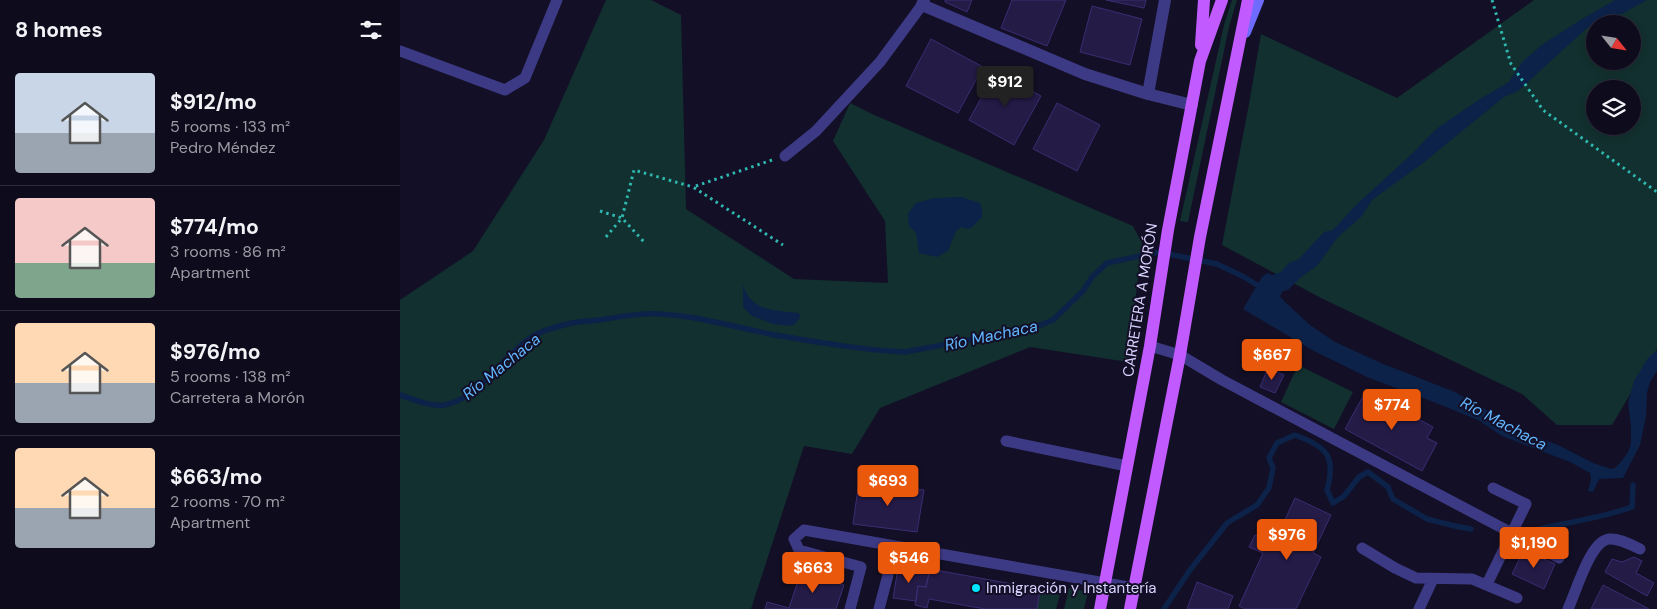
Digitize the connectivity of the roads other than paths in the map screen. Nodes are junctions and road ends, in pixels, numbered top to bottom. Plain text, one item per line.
1 (557, 0) edge
2 (1165, 0) edge
3 (1204, 0) edge
4 (1222, 0) edge
5 (1248, 0) edge
6 (1258, 0) edge
7 (923, 2) edge
8 (1240, 43) junction
9 (400, 51) edge
10 (1200, 62) junction
11 (1148, 94) junction
12 (1192, 105) junction
13 (785, 156) road end
14 (1150, 346) junction
15 (1180, 355) junction
16 (1006, 441) dead end
17 (1127, 466) junction
18 (1492, 488) dead end
19 (1511, 534) junction
20 (1362, 548) dead end
21 (1640, 549) dead end
22 (1559, 558) dead end
23 (888, 575) dead end
24 (1433, 579) junction
25 (1106, 583) junction
26 (1486, 584) junction
27 (1134, 588) junction
28 (1517, 598) dead end
29 (850, 609) edge
30 (879, 609) edge
31 (1100, 609) edge
32 (1130, 609) edge
33 (1419, 609) edge
34 (1568, 609) edge

1 - 9 lane
2 - 11 street
3 - 10 main road
4 - 10 main road, CARRETERA A MORÓN
5 - 8 main road
6 - 8 main road
7 - 11 street
7 - 13 lane
8 - 15 main road
10 - 12 main road, CARRETERA A MORÓN
11 - 12 street
12 - 14 main road, CARRETERA A MORÓN
14 - 15 lane
14 - 17 main road, CARRETERA A MORÓN
15 - 19 lane
15 - 27 main road
16 - 17 lane
17 - 25 main road, CARRETERA A MORÓN
18 - 19 lane
19 - 22 lane
19 - 26 lane
20 - 24 lane
21 - 34 lane
23 - 30 lane
24 - 26 lane
24 - 33 lane
25 - 27 lane
25 - 29 lane
25 - 31 main road, CARRETERA A MORÓN
26 - 28 lane
27 - 32 main road

